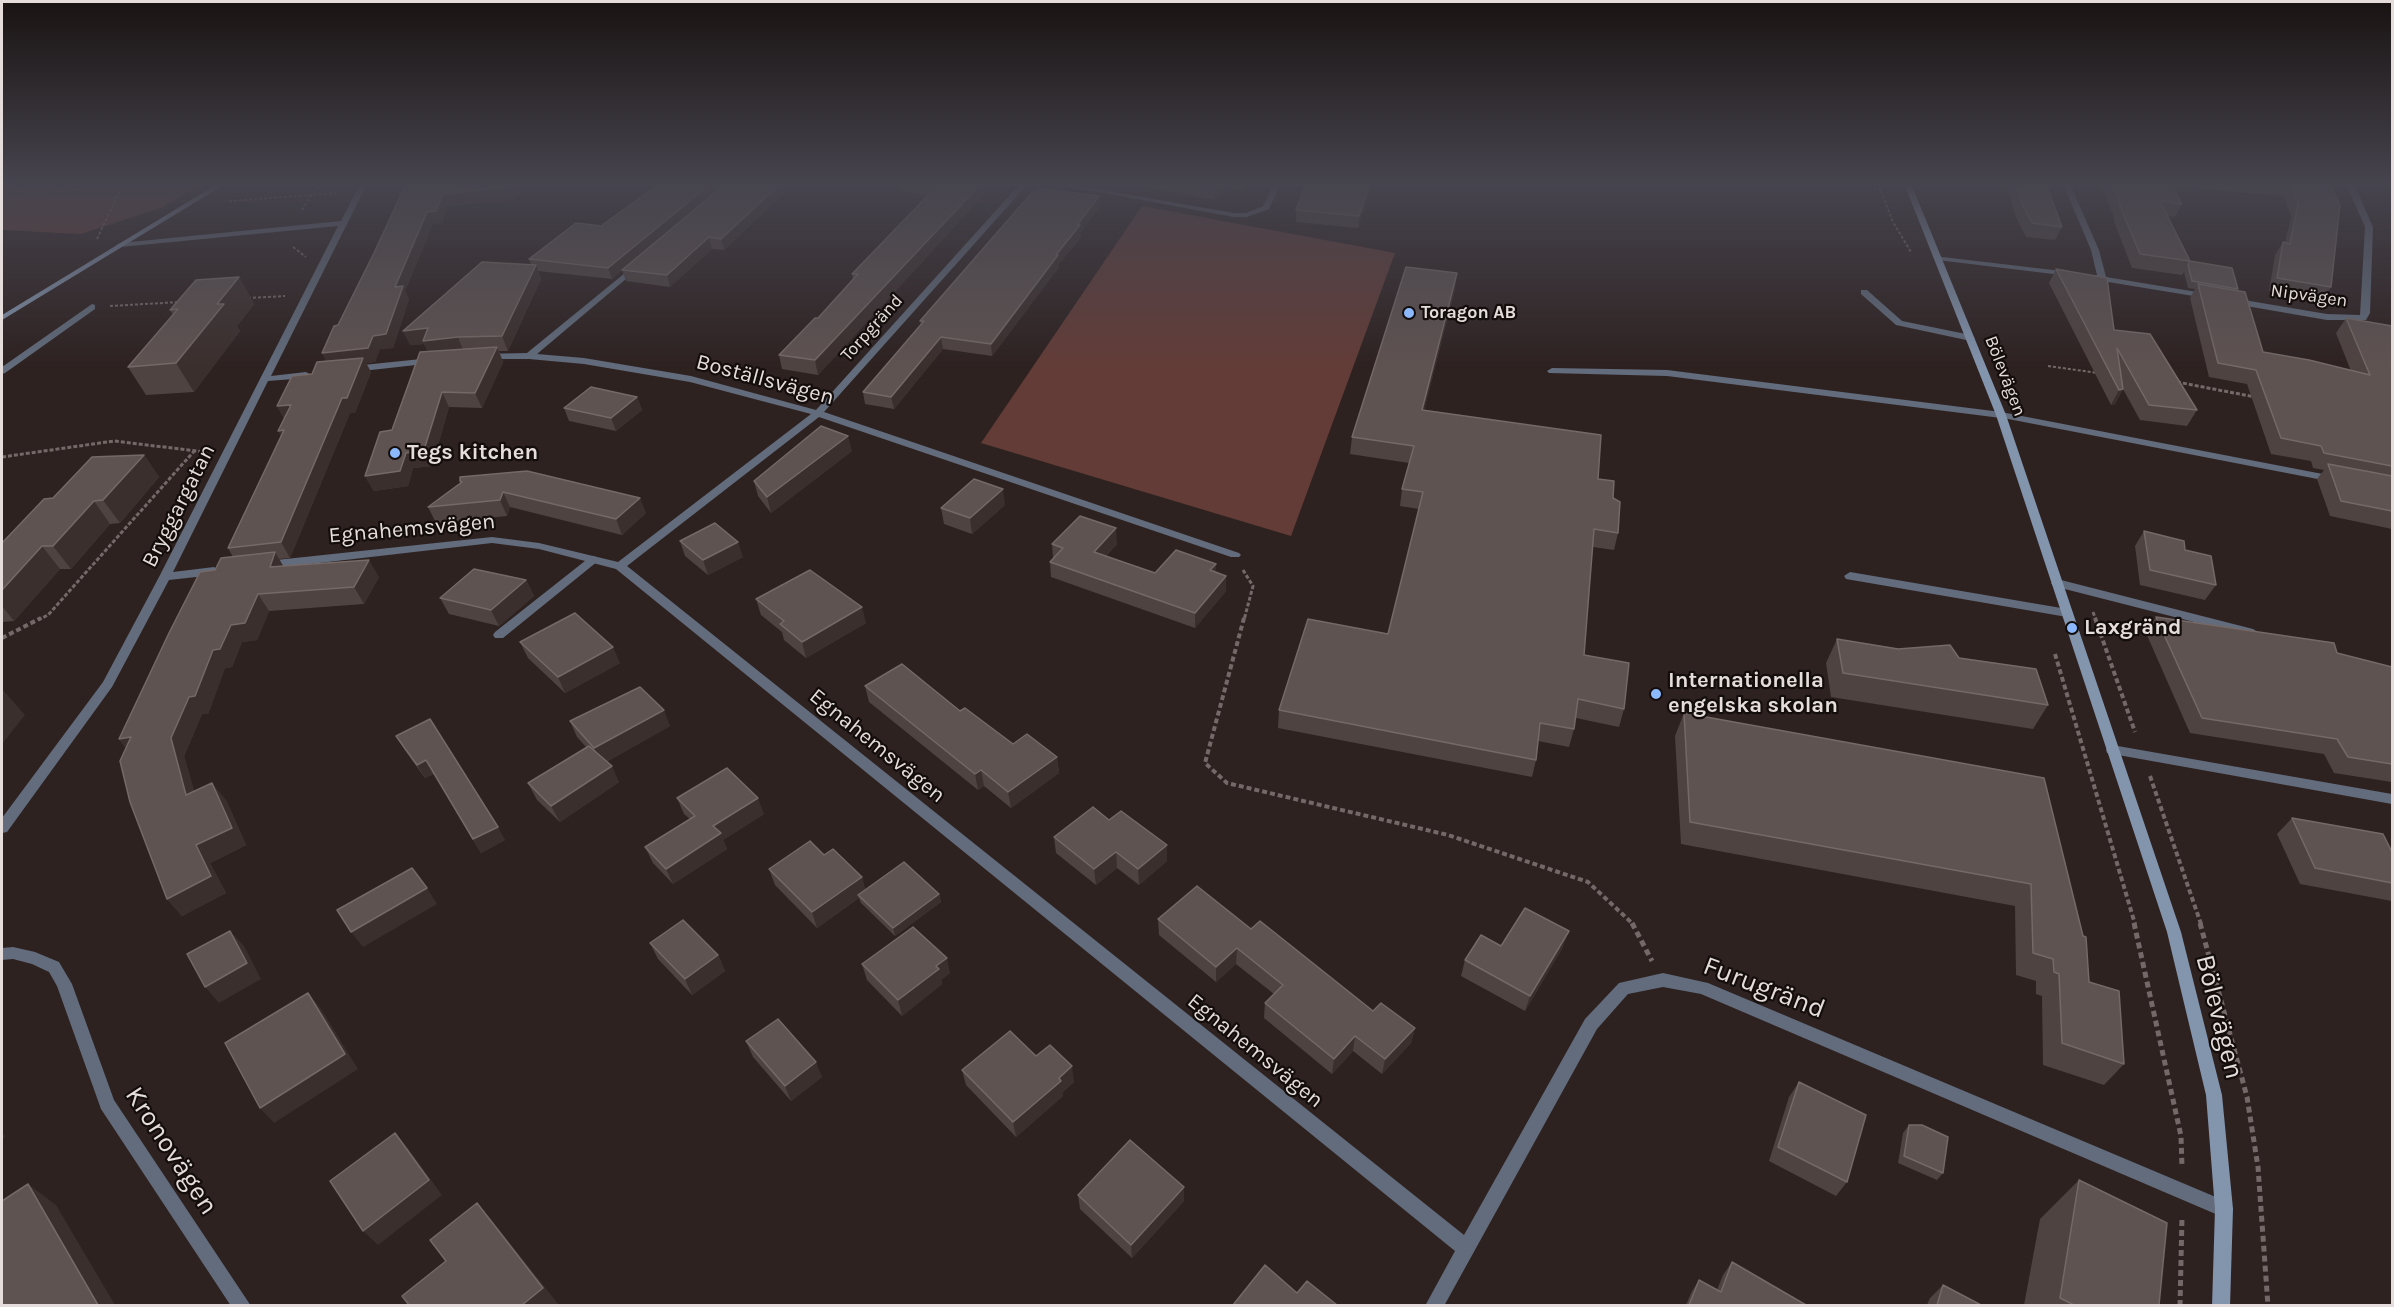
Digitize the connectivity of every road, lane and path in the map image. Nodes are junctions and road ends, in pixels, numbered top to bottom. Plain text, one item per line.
1 (117, 247) edge
2 (291, 247) edge
3 (331, 247) edge
4 (967, 247) edge
5 (1908, 247) edge
6 (1933, 247) edge
7 (2094, 247) edge
8 (2368, 247) edge
9 (1914, 258) dead end
10 (1937, 258) junction
11 (308, 259) dead end
12 (639, 263) edge
13 (2102, 278) junction
14 (1864, 292) dead end
15 (2214, 297) edge
16 (243, 298) dead end
17 (2226, 300) edge
18 (184, 302) edge
19 (284, 306) dead end
20 (92, 307) joint
21 (2, 318) edge
22 (1971, 338) junction
23 (529, 356) junction
24 (474, 357) edge
25 (441, 360) edge
26 (2048, 366) dead end
27 (347, 370) edge
28 (2, 371) edge
29 (1552, 371) dead end
30 (2103, 373) edge
31 (312, 374) edge
32 (265, 379) junction
33 (2169, 381) edge
34 (2261, 398) edge
35 (818, 413) junction
36 (2001, 415) junction
37 (196, 449) junction
38 (2, 457) edge
39 (201, 462) dead end
40 (2338, 480) edge
41 (1235, 555) joint
42 (594, 560) junction
43 (620, 566) junction
44 (247, 567) edge
45 (224, 570) edge
46 (1850, 576) dead end
47 (165, 577) junction
48 (2057, 583) junction
49 (2067, 613) junction
50 (499, 635) dead end
51 (2268, 637) edge
52 (2, 638) edge
53 (2053, 647) dead end
54 (2112, 750) junction
55 (2392, 799) edge
56 (2, 828) edge
57 (2, 954) edge
58 (1663, 980) junction
59 (2182, 1190) junction
60 (2224, 1209) junction
61 (1465, 1248) junction
62 (242, 1305) edge
63 (1434, 1305) edge
64 (2180, 1305) edge
65 (2221, 1305) edge

1 - 21 street
2 - 11 path
3 - 32 street, Bryggargatan
4 - 35 street, Torpgränd
5 - 9 path
6 - 10 street, Bölevägen
7 - 13 street
8 - 17 street, Nipvägen
10 - 13 street
10 - 22 street, Bölevägen
12 - 23 street
13 - 15 street
14 - 22 street
16 - 19 path
18 - 20 path
20 - 28 street
22 - 36 street, Bölevägen
23 - 24 street, Boställsvägen
23 - 35 street, Boställsvägen
25 - 27 street
26 - 30 path
29 - 36 street
31 - 32 street
32 - 47 street, Bryggargatan
33 - 34 path
35 - 41 street, Boställsvägen
35 - 43 street, Torpgränd
36 - 40 street
36 - 48 street, Bölevägen
37 - 38 path
37 - 39 path
37 - 52 path
41 - 58 path
42 - 43 street, Egnahemsvägen
42 - 44 street, Egnahemsvägen
42 - 50 street
43 - 61 street, Egnahemsvägen
45 - 47 street
46 - 49 street
47 - 56 street, Bryggargatan
48 - 49 street, Bölevägen
48 - 51 street
49 - 54 street, Bölevägen
53 - 59 path
54 - 55 street
54 - 60 street, Bölevägen
57 - 62 street, Kronovägen
58 - 59 street, Furugränd
58 - 61 street, Furugränd
59 - 60 street, Furugränd
59 - 64 path
60 - 65 street, Bölevägen
61 - 63 street, Furugränd

